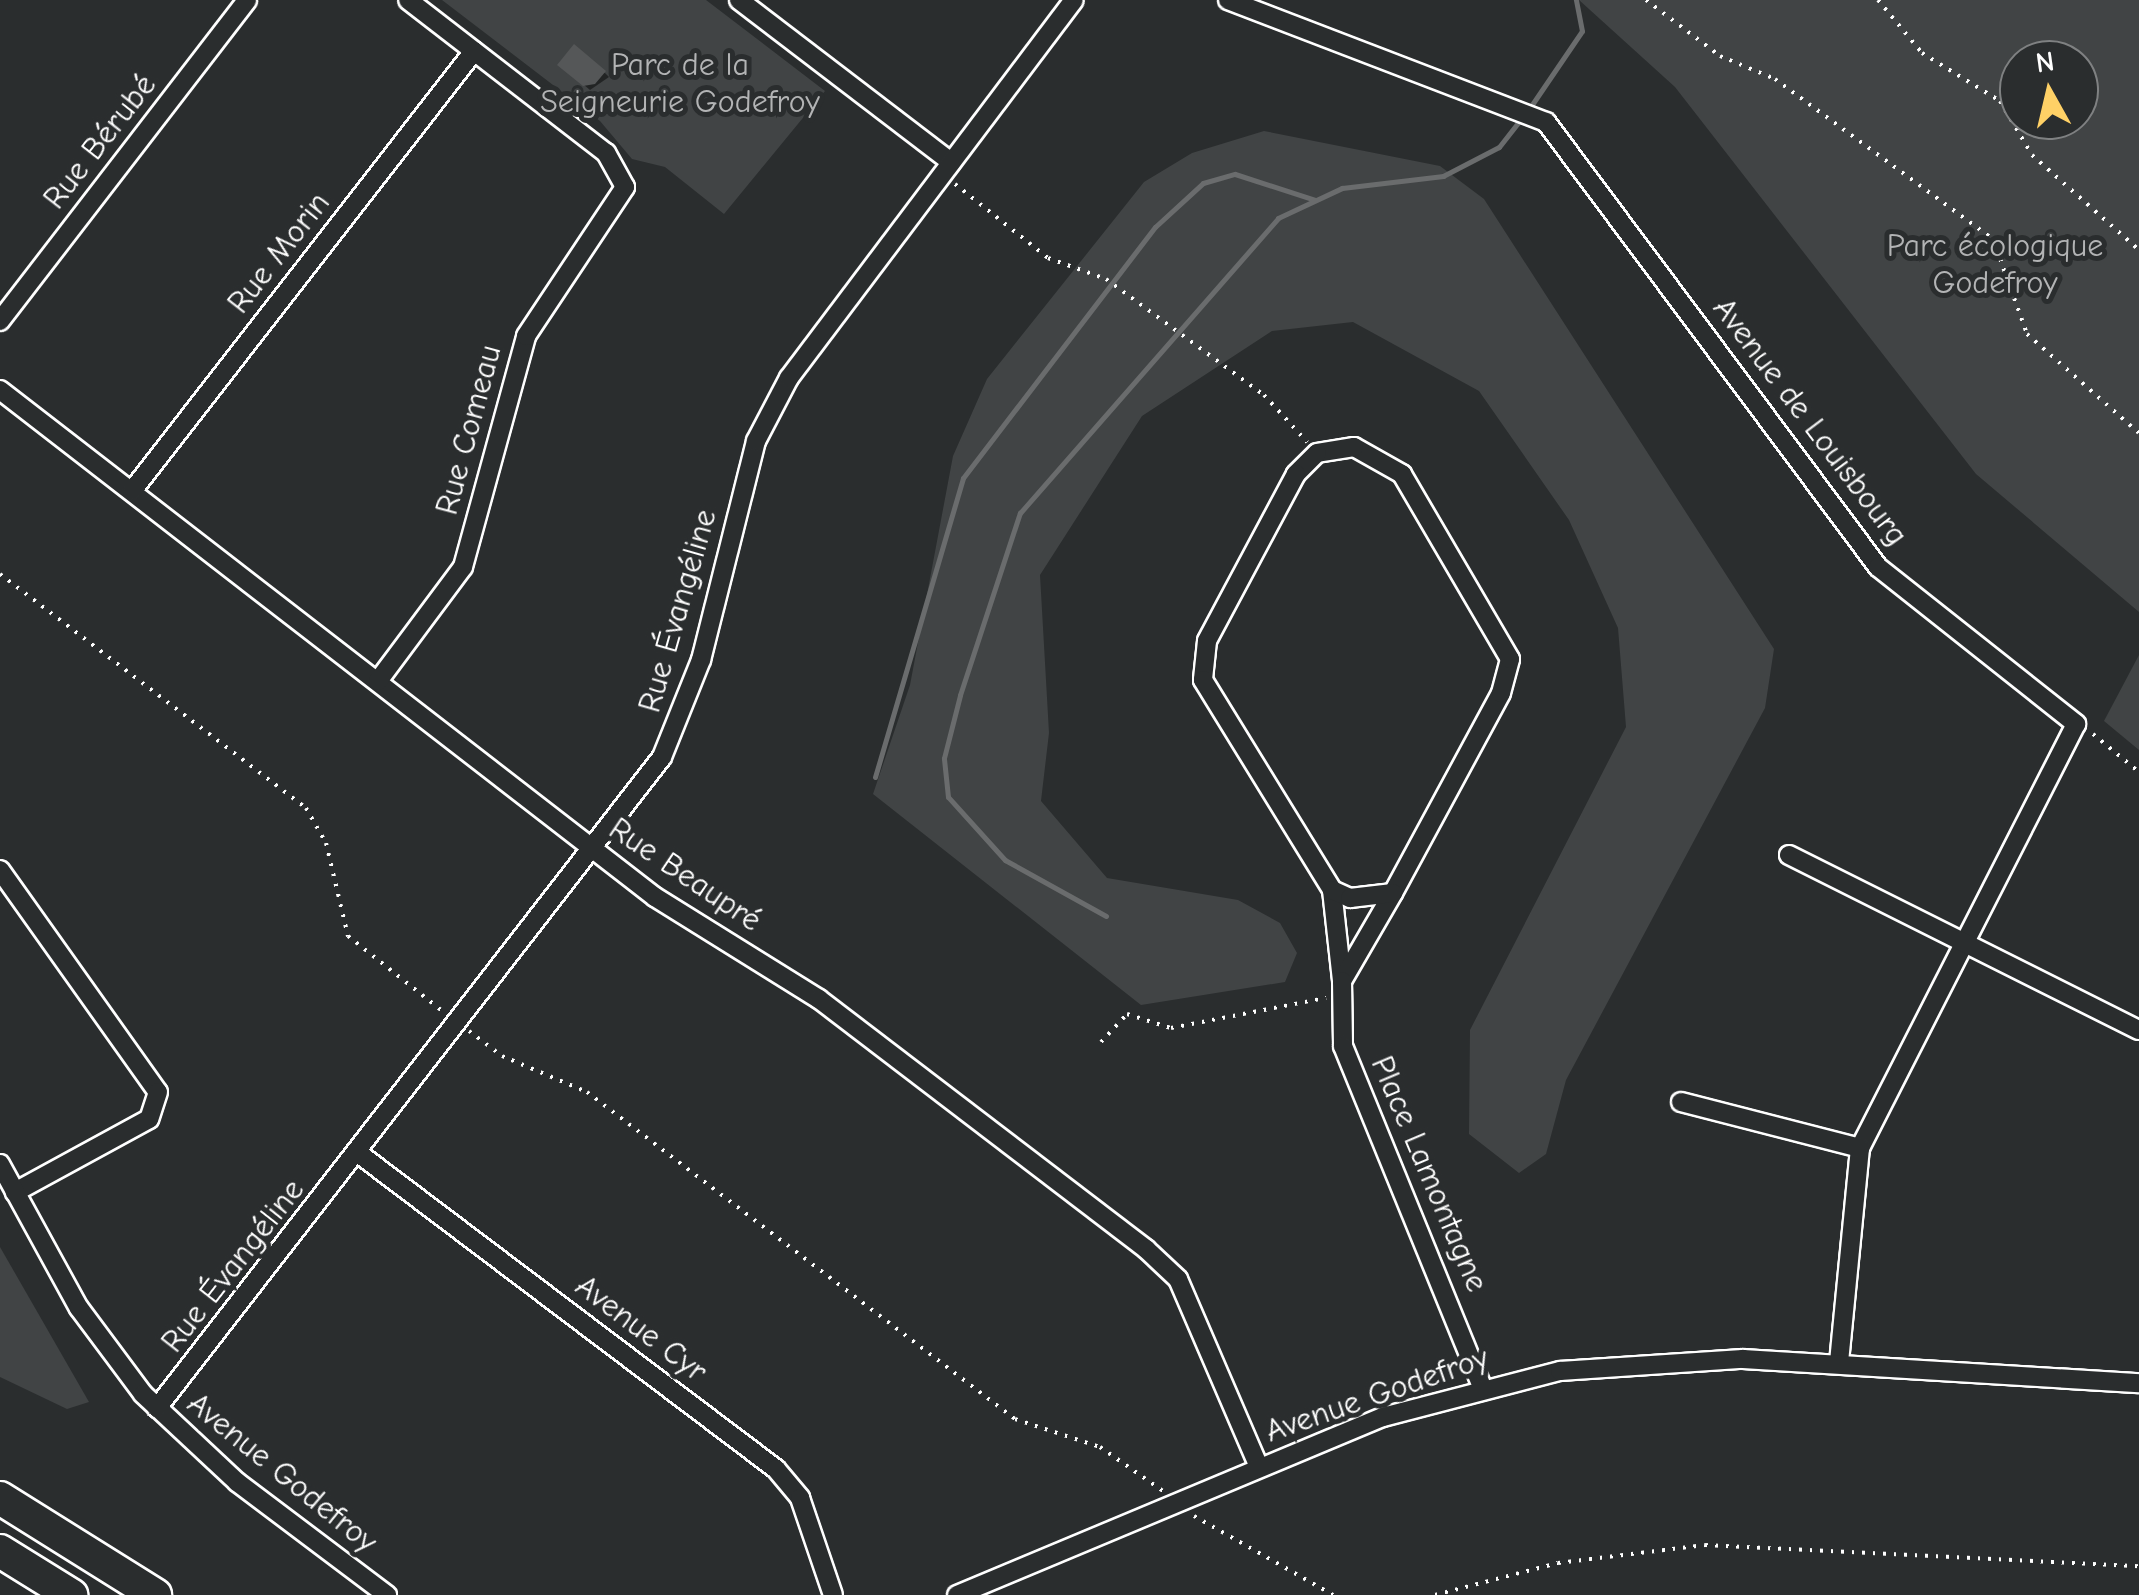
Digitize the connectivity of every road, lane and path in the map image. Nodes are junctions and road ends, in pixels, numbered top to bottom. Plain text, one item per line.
1 (247, 0) edge
2 (408, 0) edge
3 (739, 0) edge
4 (1074, 0) edge
5 (1228, 0) edge
6 (1646, 0) edge
7 (1878, 0) edge
8 (474, 51) junction
9 (946, 168) junction
10 (2139, 250) edge
11 (0, 321) edge
12 (0, 390) edge
13 (2139, 433) edge
14 (1317, 453) junction
15 (132, 492) junction
16 (0, 574) edge
17 (378, 681) junction
18 (2102, 739) dead end
19 (2139, 772) edge
20 (592, 849) junction
21 (1788, 855) dead end
22 (0, 870) edge
23 (1332, 890) junction
24 (1394, 894) junction
25 (1960, 942) junction
26 (1342, 981) junction
27 (1316, 997) dead end
28 (441, 1010) dead end
29 (2139, 1030) edge
30 (476, 1036) dead end
31 (1101, 1042) dead end
32 (1681, 1102) dead end
33 (1860, 1148) junction
34 (358, 1153) junction
35 (0, 1164) edge
36 (15, 1192) junction
37 (1839, 1362) junction
38 (2139, 1384) edge
39 (1482, 1387) junction
40 (157, 1408) junction
41 (1259, 1467) junction
42 (1164, 1492) dead end
43 (0, 1498) edge
44 (1190, 1513) dead end
45 (0, 1550) edge
46 (2139, 1566) edge
47 (71, 1595) edge
48 (155, 1595) edge
49 (387, 1595) edge
50 (834, 1595) edge
51 (958, 1595) edge
52 (1333, 1595) edge
53 (1436, 1595) edge

1 - 11 street, Rue Bérubé
2 - 8 street, Rue Comeau
3 - 9 street
4 - 9 street, Rue Évangéline
5 - 25 street, Avenue de Louisbourg
6 - 13 path
7 - 10 path
8 - 15 street, Rue Morin
8 - 17 street, Rue Comeau
9 - 14 path
9 - 20 street, Rue Évangéline
12 - 15 street, Rue Beaupré
14 - 23 street, Place Lamontagne
14 - 24 street
15 - 17 street, Rue Beaupré
16 - 28 path
17 - 20 street, Rue Beaupré
18 - 19 path
20 - 34 street, Rue Évangéline
20 - 41 street, Rue Beaupré
21 - 25 street
22 - 36 street
23 - 24 street
23 - 26 street, Place Lamontagne
24 - 26 street
25 - 29 street
25 - 33 street, Avenue de Louisbourg
26 - 39 street, Place Lamontagne
27 - 31 path
30 - 42 path
32 - 33 street
33 - 37 street, Avenue de Louisbourg
34 - 40 street, Rue Évangéline
34 - 50 street, Avenue Cyr
35 - 36 street, Avenue Godefroy
36 - 40 street, Avenue Godefroy
37 - 38 street, Avenue Godefroy
37 - 39 street, Avenue Godefroy
39 - 41 street, Avenue Godefroy
40 - 49 street, Avenue Godefroy
41 - 51 street, Avenue Godefroy
43 - 48 highway
44 - 52 path
45 - 47 highway
46 - 53 path

